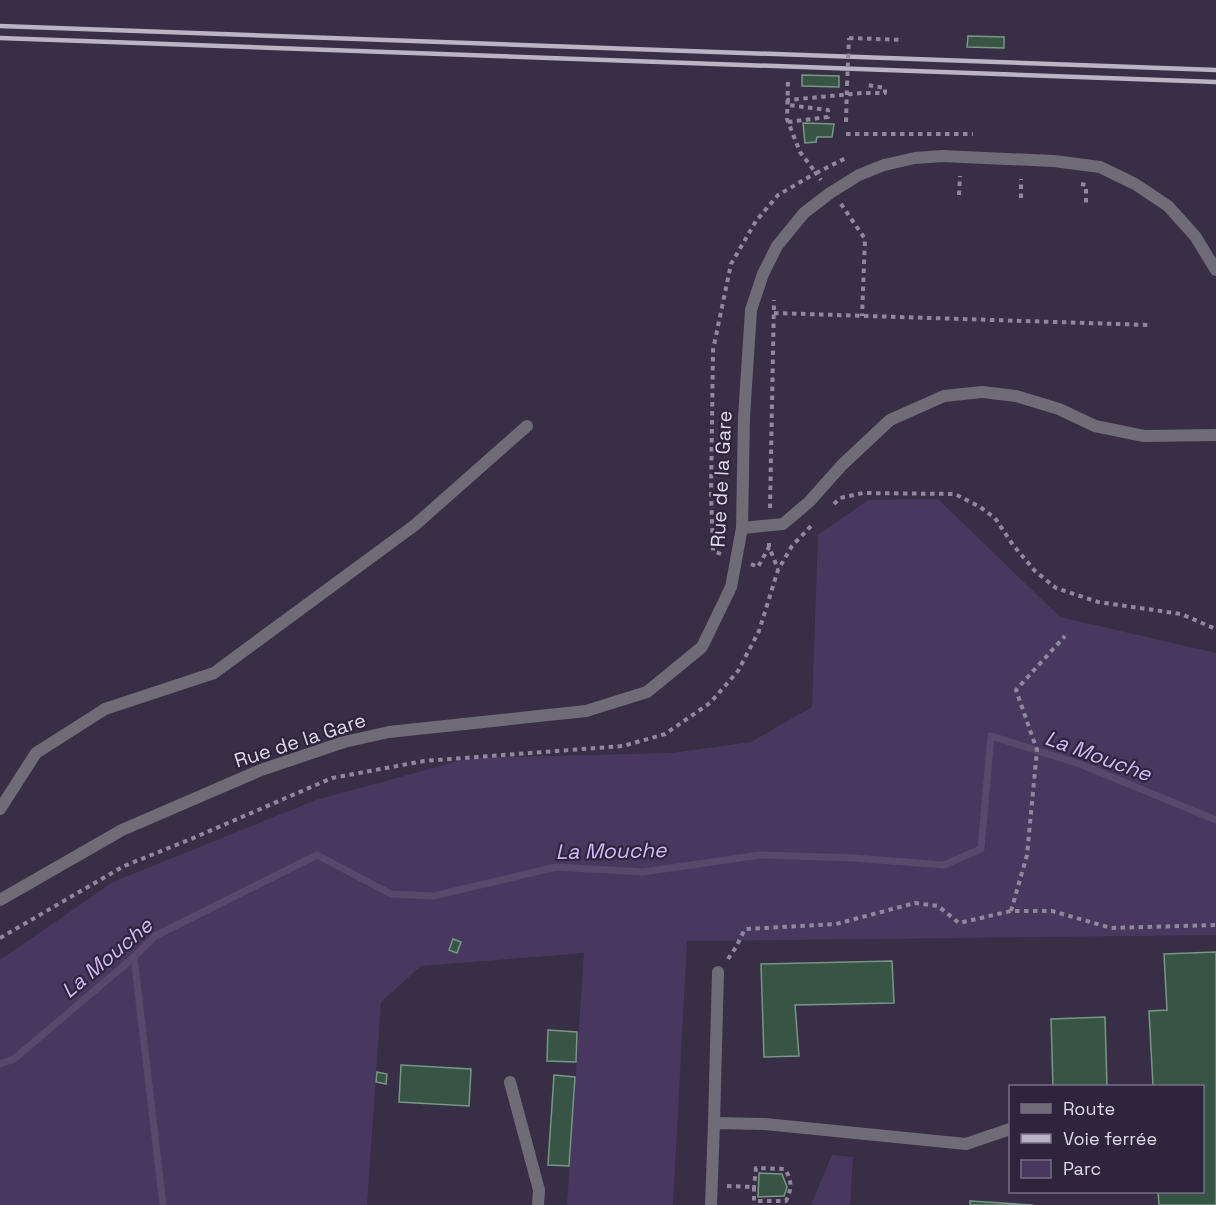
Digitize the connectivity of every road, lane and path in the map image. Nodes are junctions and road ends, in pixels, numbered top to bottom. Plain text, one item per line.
1 (902, 40) dead end
2 (788, 82) dead end
3 (867, 85) dead end
4 (788, 122) junction
5 (846, 122) dead end
6 (846, 134) dead end
7 (973, 134) dead end
8 (846, 158) dead end
9 (816, 173) junction
10 (951, 176) dead end
11 (960, 176) junction
12 (970, 177) dead end
13 (1011, 178) dead end
14 (1021, 178) junction
15 (1032, 179) dead end
16 (1076, 183) dead end
17 (830, 192) junction
18 (959, 195) dead end
19 (1021, 198) dead end
20 (847, 199) dead end
21 (840, 203) junction
22 (1086, 206) dead end
23 (1216, 270) edge
24 (774, 294) dead end
25 (774, 313) junction
26 (862, 316) junction
27 (1149, 325) dead end
28 (527, 426) dead end
29 (1216, 435) edge
30 (769, 526) junction
31 (741, 528) junction
32 (778, 570) dead end
33 (1065, 636) dead end
34 (0, 809) edge
35 (0, 900) edge
36 (1011, 911) junction
37 (1216, 926) edge
38 (718, 972) joint
39 (510, 1082) dead end
40 (714, 1123) junction
41 (1009, 1130) edge
42 (712, 1185) junction
43 (754, 1187) junction
44 (538, 1205) edge
45 (711, 1205) edge

1 - 5 path, bridge
2 - 4 path
3 - 4 path
4 - 9 path
6 - 7 path
8 - 9 path
9 - 17 path
10 - 11 path
11 - 12 path
11 - 18 path
13 - 14 path
14 - 15 path
14 - 19 path
16 - 22 path
17 - 21 path
17 - 23 street, Rue de la Gare
17 - 31 street, Rue de la Gare
20 - 21 path
21 - 26 path
24 - 25 path
25 - 26 path
25 - 30 path
26 - 27 path
28 - 34 street
29 - 30 street
30 - 31 street
30 - 32 path
31 - 35 street, Rue de la Gare
33 - 36 path
36 - 37 path
36 - 38 path
38 - 40 street
39 - 44 street
40 - 41 street
40 - 42 street
42 - 43 path
42 - 45 street
43 - 43 path

